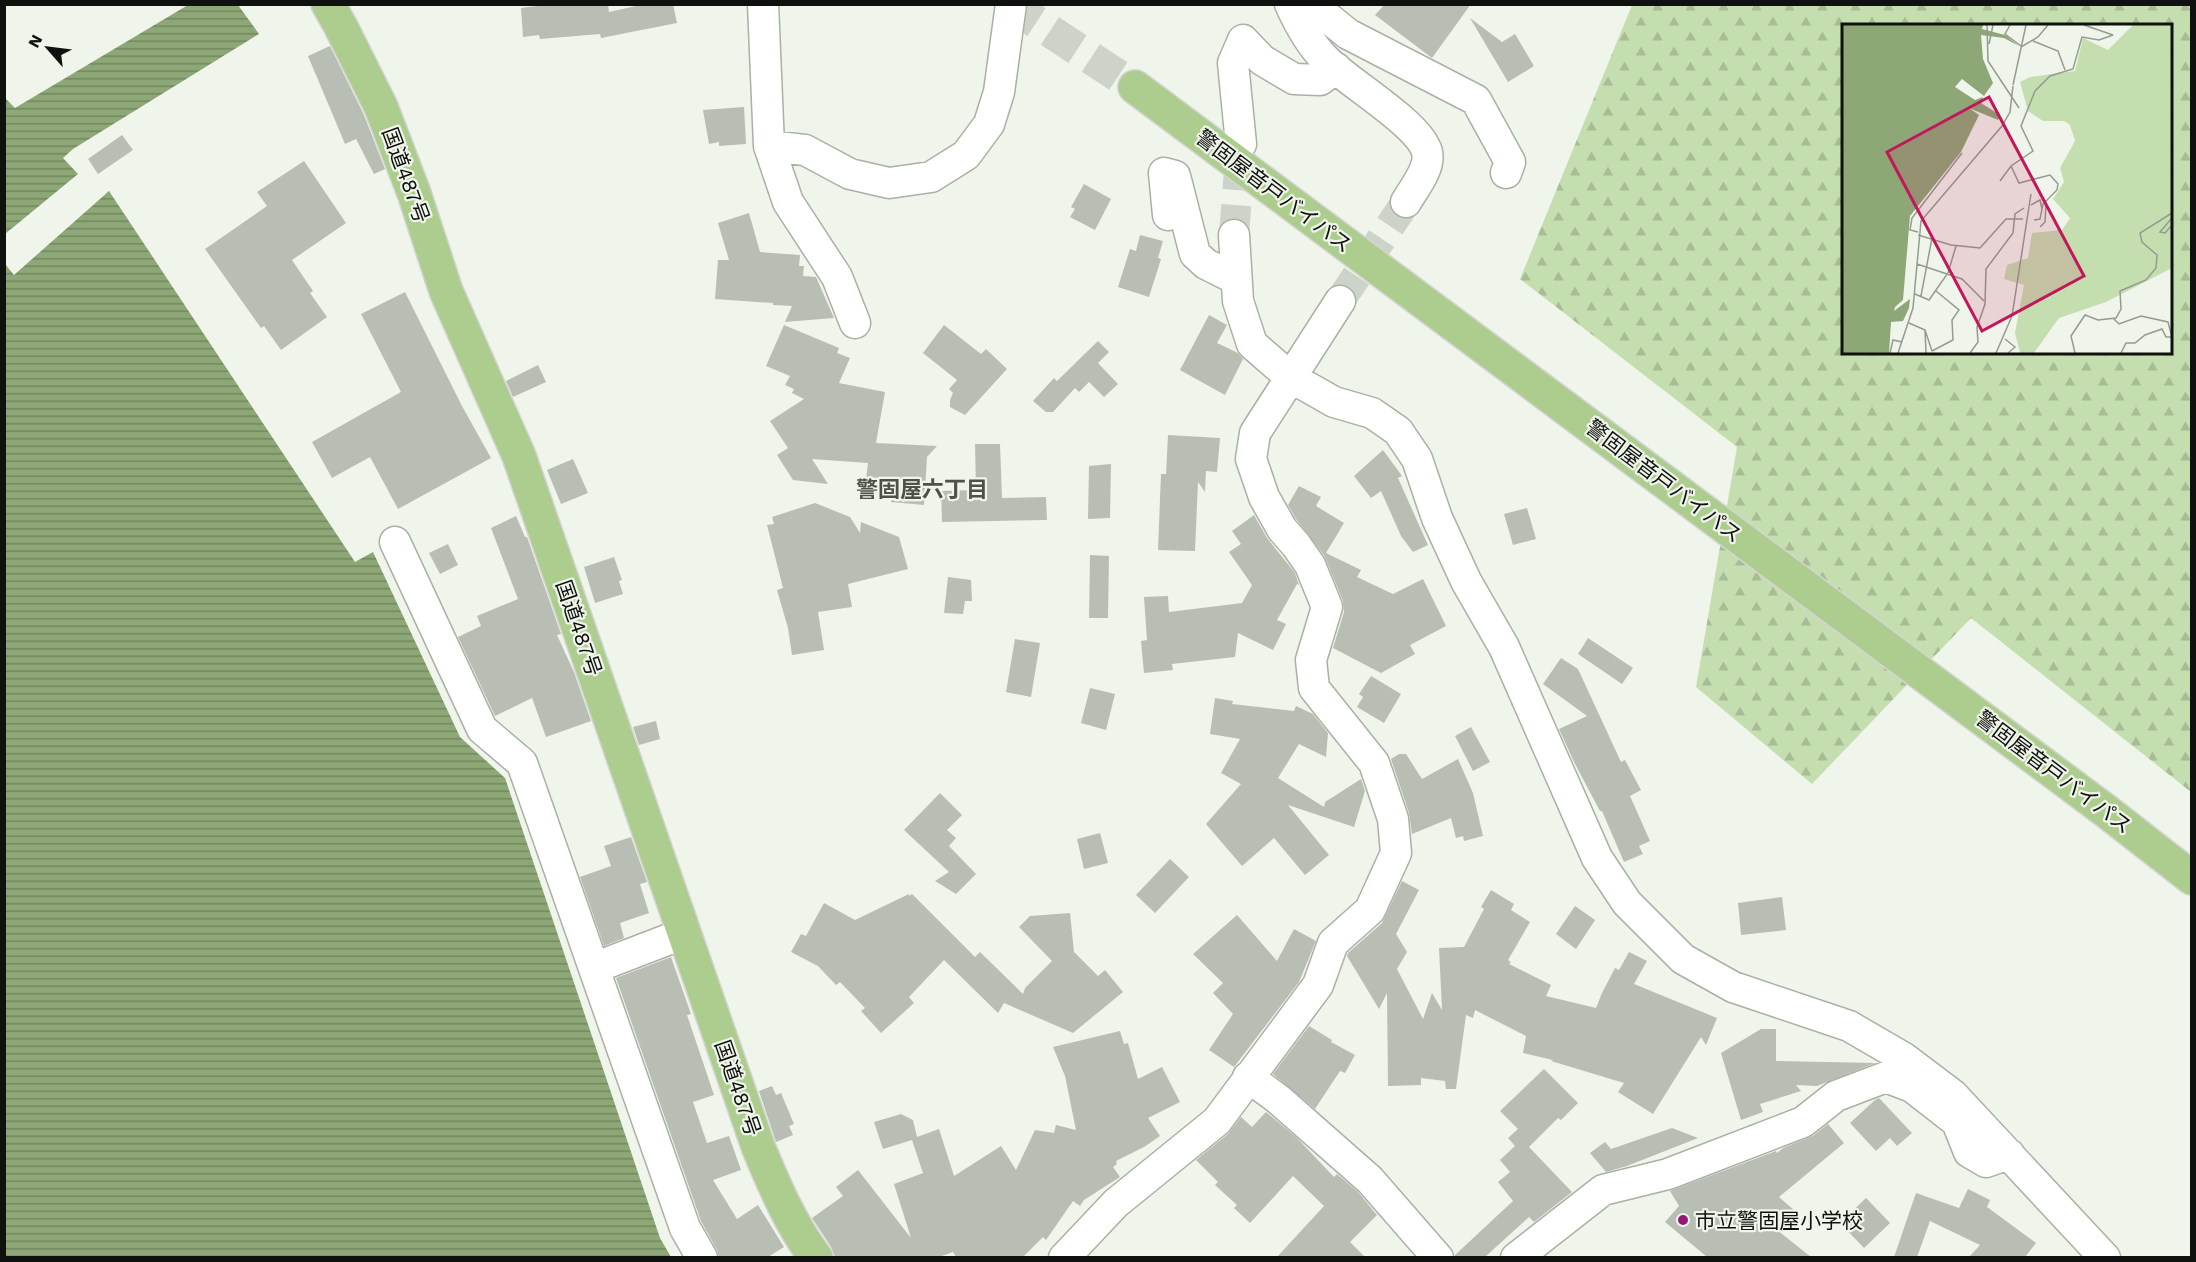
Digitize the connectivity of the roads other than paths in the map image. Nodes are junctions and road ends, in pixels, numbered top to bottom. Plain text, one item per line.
1 (328, 4) edge
2 (763, 4) edge
3 (1011, 4) edge
4 (1290, 4) edge
5 (1311, 4) edge
6 (1336, 68) junction
7 (1135, 87) tunnel mouth
8 (1240, 144) tunnel mouth
9 (769, 146) junction
10 (1506, 173) dead end
11 (1406, 202) tunnel mouth
12 (1168, 214) dead end
13 (1234, 235) tunnel mouth
14 (1236, 279) junction
15 (1340, 301) tunnel mouth
16 (855, 323) dead end
17 (1290, 377) junction
18 (395, 542) dead end
19 (2192, 878) edge
20 (685, 933) junction
21 (594, 968) junction
22 (1248, 1077) junction
23 (2009, 1154) junction
24 (702, 1257) edge
25 (816, 1257) edge
26 (1064, 1257) edge
27 (1438, 1257) edge
28 (1516, 1257) edge
29 (2105, 1257) edge

1 - 20 highway, 国道487号
2 - 9 street
3 - 9 street
4 - 6 street
5 - 10 street
6 - 8 street
6 - 11 street
7 - 19 highway, 警固屋音戸バイパス
9 - 16 street
12 - 14 street
13 - 14 street
14 - 17 street
15 - 17 street
17 - 22 street
17 - 23 street
18 - 21 street
20 - 21 street
20 - 25 highway, 国道487号
21 - 24 street
22 - 26 street
22 - 27 street
23 - 28 street
23 - 29 street

